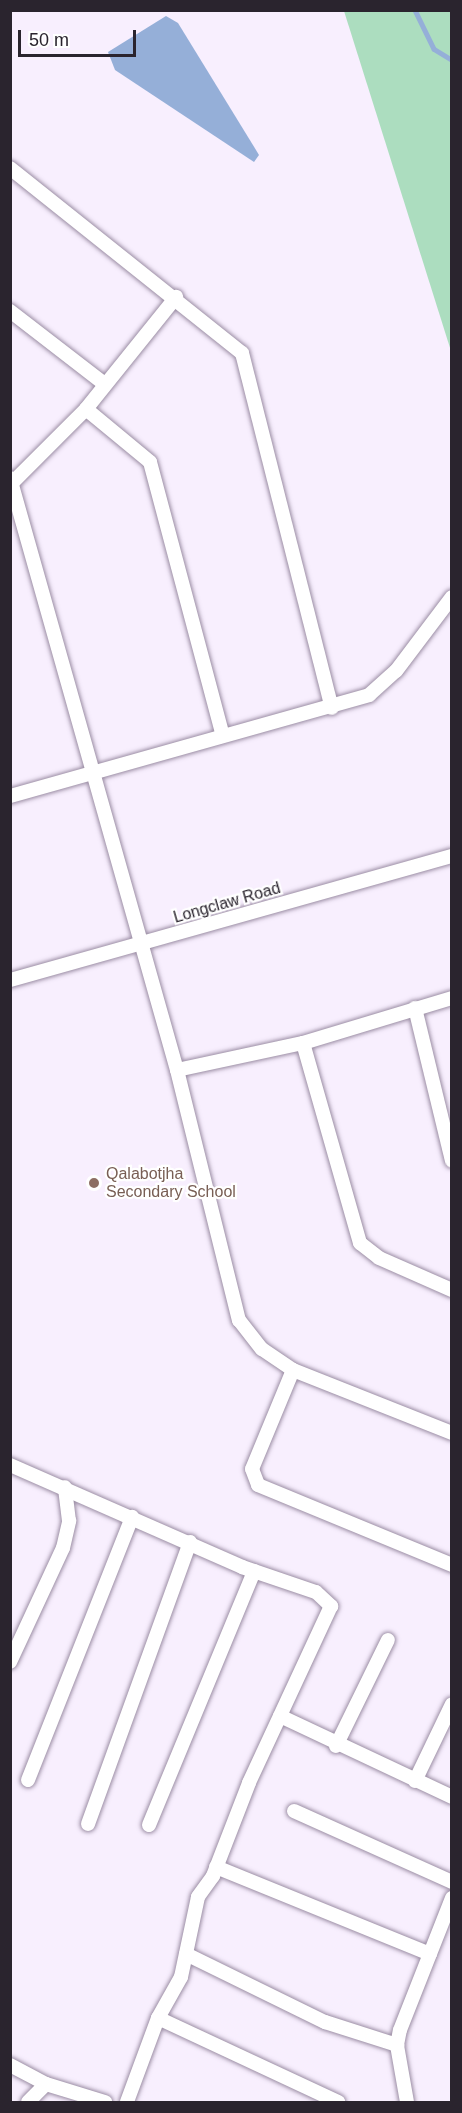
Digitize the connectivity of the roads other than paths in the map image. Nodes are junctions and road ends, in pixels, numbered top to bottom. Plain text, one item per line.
1 (10, 168) edge
2 (176, 297) junction
3 (10, 311) edge
4 (103, 383) junction
5 (87, 409) junction
6 (12, 480) edge
7 (452, 597) edge
8 (332, 708) junction
9 (222, 732) junction
10 (94, 772) junction
11 (10, 795) edge
12 (452, 856) edge
13 (138, 946) junction
14 (10, 980) edge
15 (452, 998) edge
16 (415, 1008) junction
17 (303, 1043) junction
18 (177, 1070) junction
19 (452, 1161) edge
20 (452, 1290) edge
21 (293, 1370) junction
22 (452, 1433) edge
23 (10, 1465) edge
24 (65, 1487) junction
25 (132, 1517) junction
26 (190, 1542) junction
27 (452, 1565) edge
28 (254, 1571) junction
29 (388, 1640) dead end
30 (10, 1662) edge
31 (452, 1704) edge
32 (280, 1716) junction
33 (336, 1746) junction
34 (28, 1780) dead end
35 (415, 1781) junction
36 (452, 1797) edge
37 (294, 1811) dead end
38 (88, 1824) dead end
39 (149, 1825) dead end
40 (216, 1868) junction
41 (452, 1882) edge
42 (452, 1898) edge
43 (186, 1954) junction
44 (430, 1954) junction
45 (158, 2018) junction
46 (397, 2044) junction
47 (10, 2065) edge
48 (46, 2084) junction
49 (105, 2102) edge
50 (28, 2103) edge
51 (128, 2103) edge
52 (338, 2103) edge
53 (407, 2103) edge

1 - 2 street
2 - 4 street
2 - 8 street
3 - 4 street
4 - 5 street
5 - 6 street
5 - 9 street
6 - 10 street
7 - 8 street
8 - 9 street
9 - 10 street
10 - 11 street
10 - 13 street
12 - 13 street, Longclaw Road
13 - 14 street, Longclaw Road
13 - 18 street
15 - 16 street
16 - 17 street
16 - 19 street
17 - 18 street
17 - 20 street
18 - 21 street
21 - 22 street
21 - 27 street
23 - 24 street
24 - 25 street
24 - 30 street
25 - 26 street
25 - 34 street
26 - 28 street
26 - 38 street
28 - 32 street
28 - 39 street
29 - 33 street
31 - 35 street
32 - 33 street
32 - 40 street
33 - 35 street
35 - 36 street
37 - 41 street
40 - 43 street
40 - 44 street
42 - 44 street
43 - 45 street
43 - 46 street
44 - 46 street
45 - 51 street
45 - 52 street
46 - 53 street
47 - 48 street
48 - 49 street
48 - 50 street

